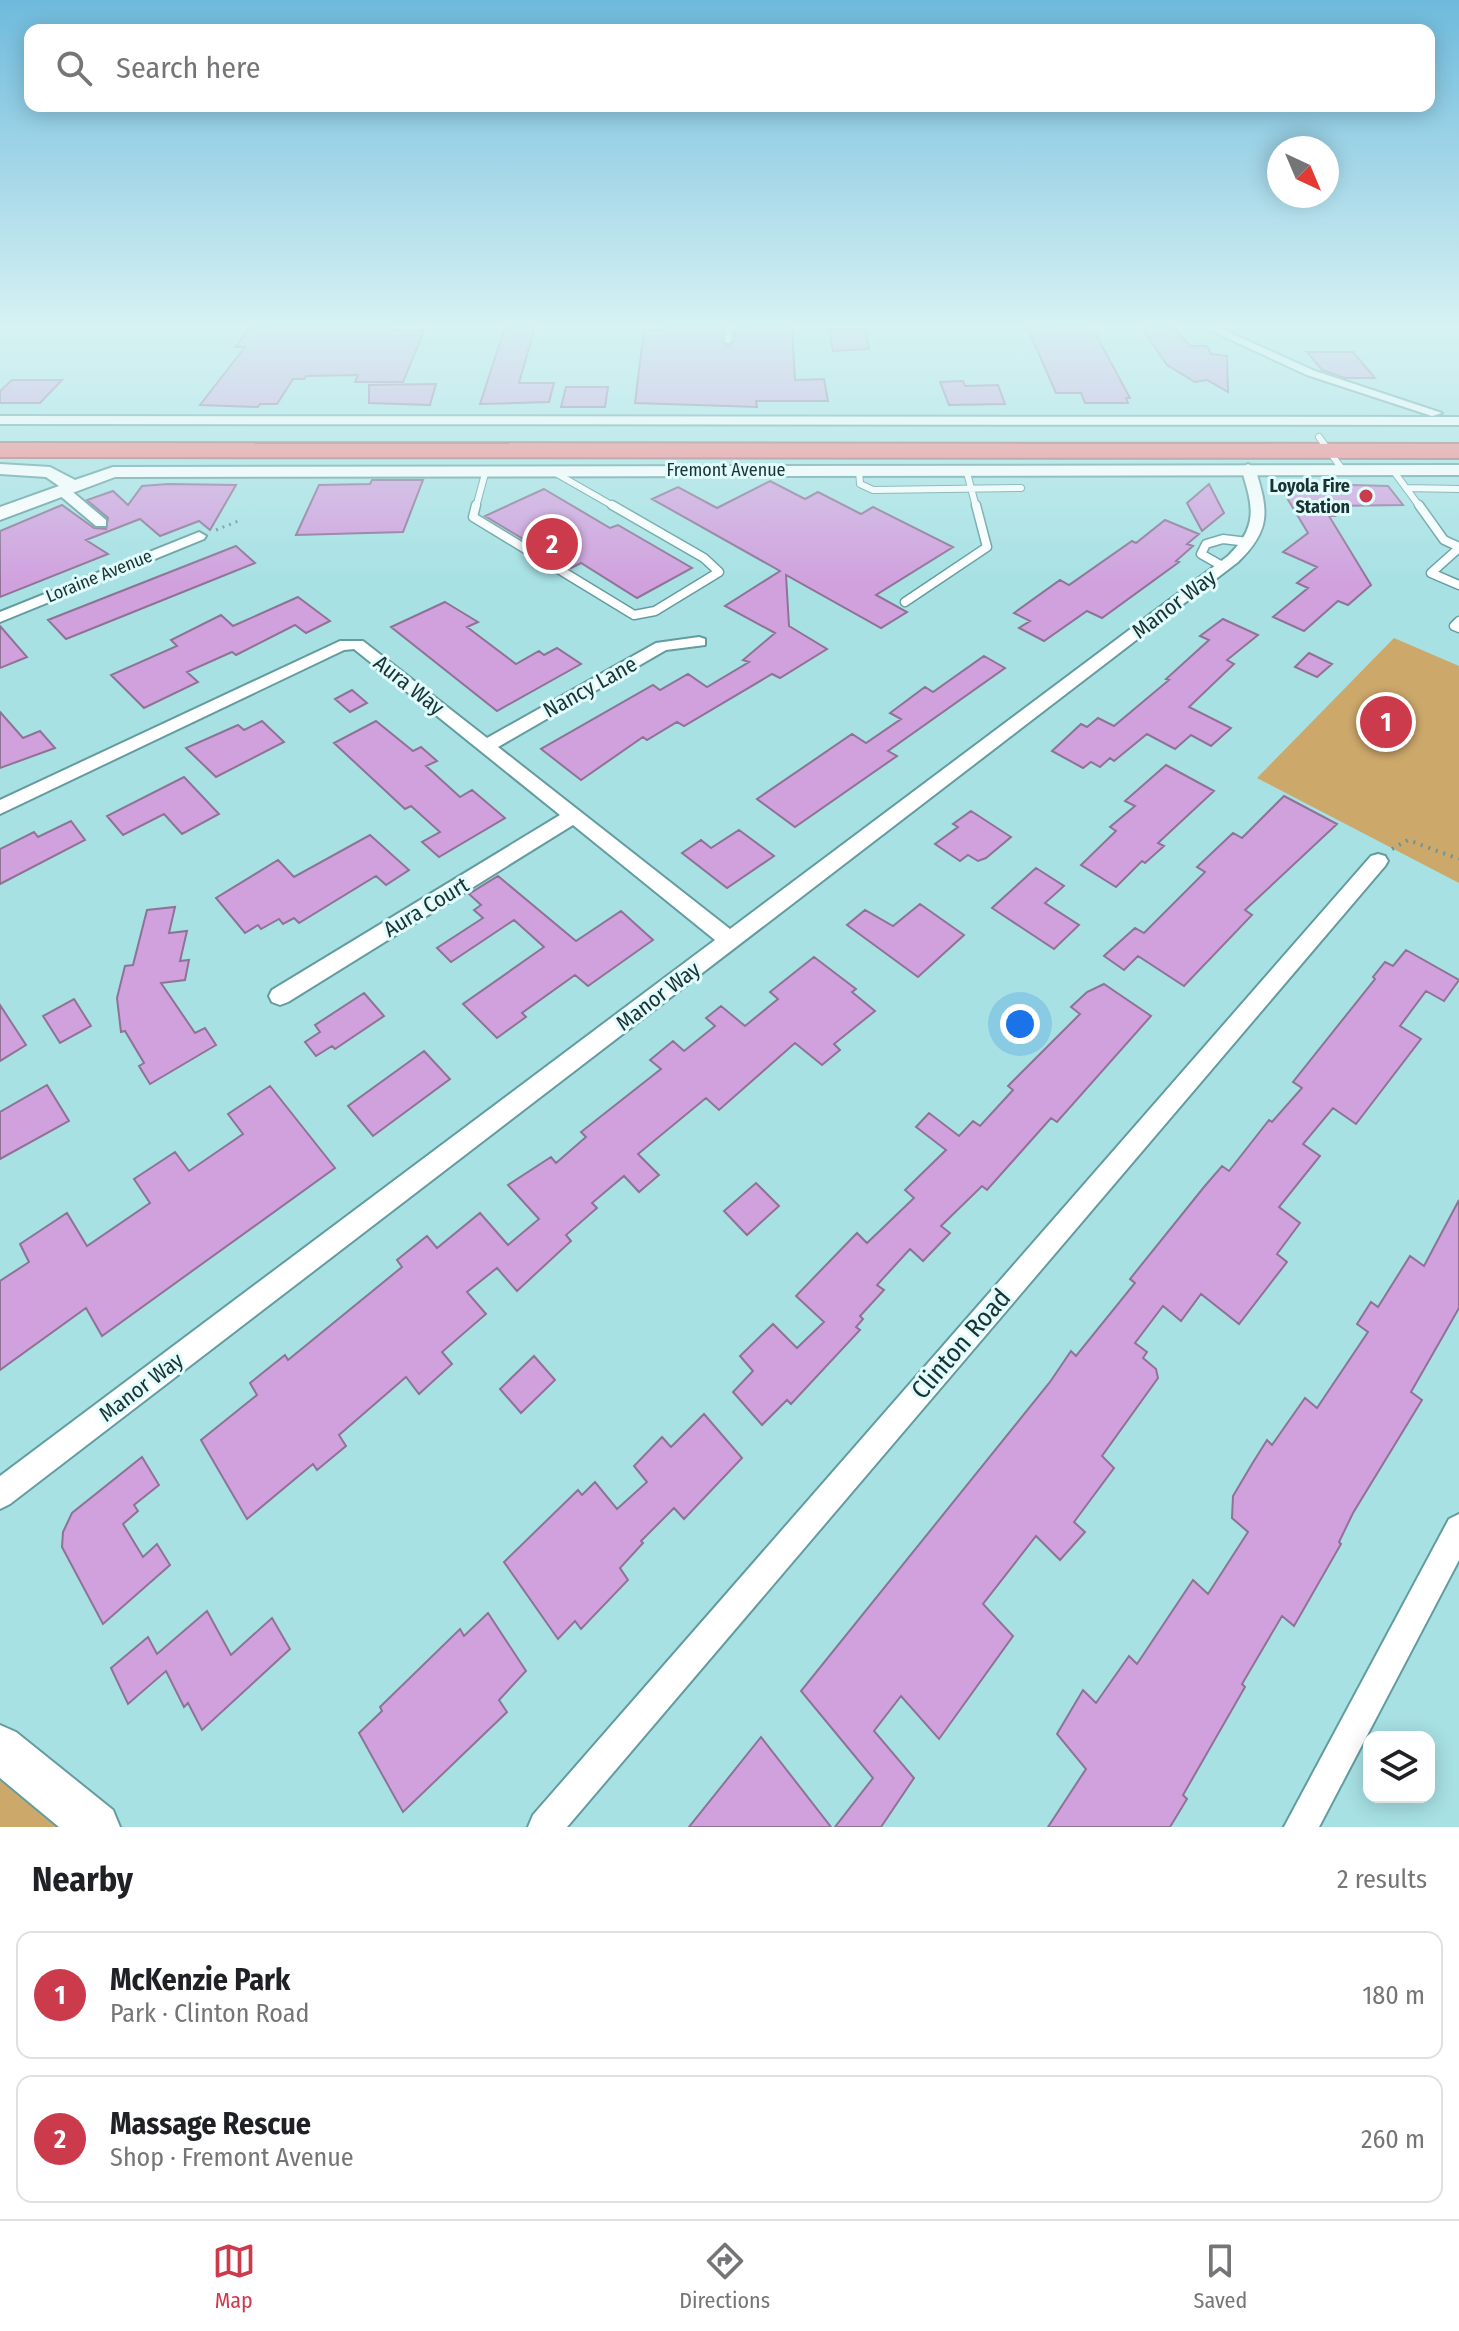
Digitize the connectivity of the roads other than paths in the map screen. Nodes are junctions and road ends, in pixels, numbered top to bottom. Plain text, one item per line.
1 (1433, 412) edge
2 (0, 420) edge
3 (1459, 420) edge
4 (0, 430) edge
5 (1459, 437) edge
6 (0, 438) edge
7 (64, 438) junction
8 (0, 450) edge
9 (88, 450) junction
10 (1459, 451) edge
11 (1331, 452) junction
12 (0, 458) edge
13 (1248, 468) junction
14 (0, 469) edge
15 (966, 469) junction
16 (1392, 469) junction
17 (486, 470) junction
18 (551, 470) junction
19 (859, 470) junction
20 (1459, 470) edge
21 (1021, 488) dead end
22 (1406, 488) junction
23 (68, 489) junction
24 (972, 489) junction
25 (1459, 489) edge
26 (0, 514) edge
27 (101, 523) dead end
28 (199, 536) road end
29 (1459, 548) edge
30 (1459, 585) edge
31 (905, 602) dead end
32 (0, 617) edge
33 (1459, 621) edge
34 (1459, 628) edge
35 (699, 642) dead end
36 (487, 746) junction
37 (0, 808) edge
38 (572, 817) junction
39 (1378, 861) road end
40 (731, 941) junction
41 (280, 996) dead end
42 (0, 1494) edge
43 (1459, 1529) edge
44 (0, 1748) edge
45 (96, 1827) edge
46 (545, 1827) edge
47 (1301, 1827) edge

1 - 3 street
2 - 3 street
4 - 7 highway
5 - 11 highway
6 - 7 highway
7 - 11 highway
8 - 9 highway
9 - 11 highway
9 - 12 highway
10 - 11 highway
11 - 13 street, Fremont Avenue
11 - 16 street, Fremont Avenue
13 - 15 street, Fremont Avenue
13 - 40 street, Manor Way
14 - 23 street
15 - 19 street, Fremont Avenue
15 - 24 lane
16 - 20 street, Fremont Avenue
16 - 22 lane
17 - 18 street, Fremont Avenue
17 - 18 lane
17 - 23 street, Fremont Avenue
18 - 19 street, Fremont Avenue
19 - 24 lane
21 - 24 lane
22 - 25 lane
22 - 29 lane
23 - 26 street, Fremont Avenue
23 - 27 street
24 - 31 lane
28 - 32 street, Loraine Avenue
29 - 30 lane
33 - 34 lane
35 - 36 street, Nancy Lane
36 - 37 street, Aura Way
36 - 38 street, Aura Way
38 - 40 street, Aura Way
38 - 41 street, Aura Court
39 - 46 street, Clinton Road
40 - 42 street, Manor Way
43 - 47 street
44 - 45 street

